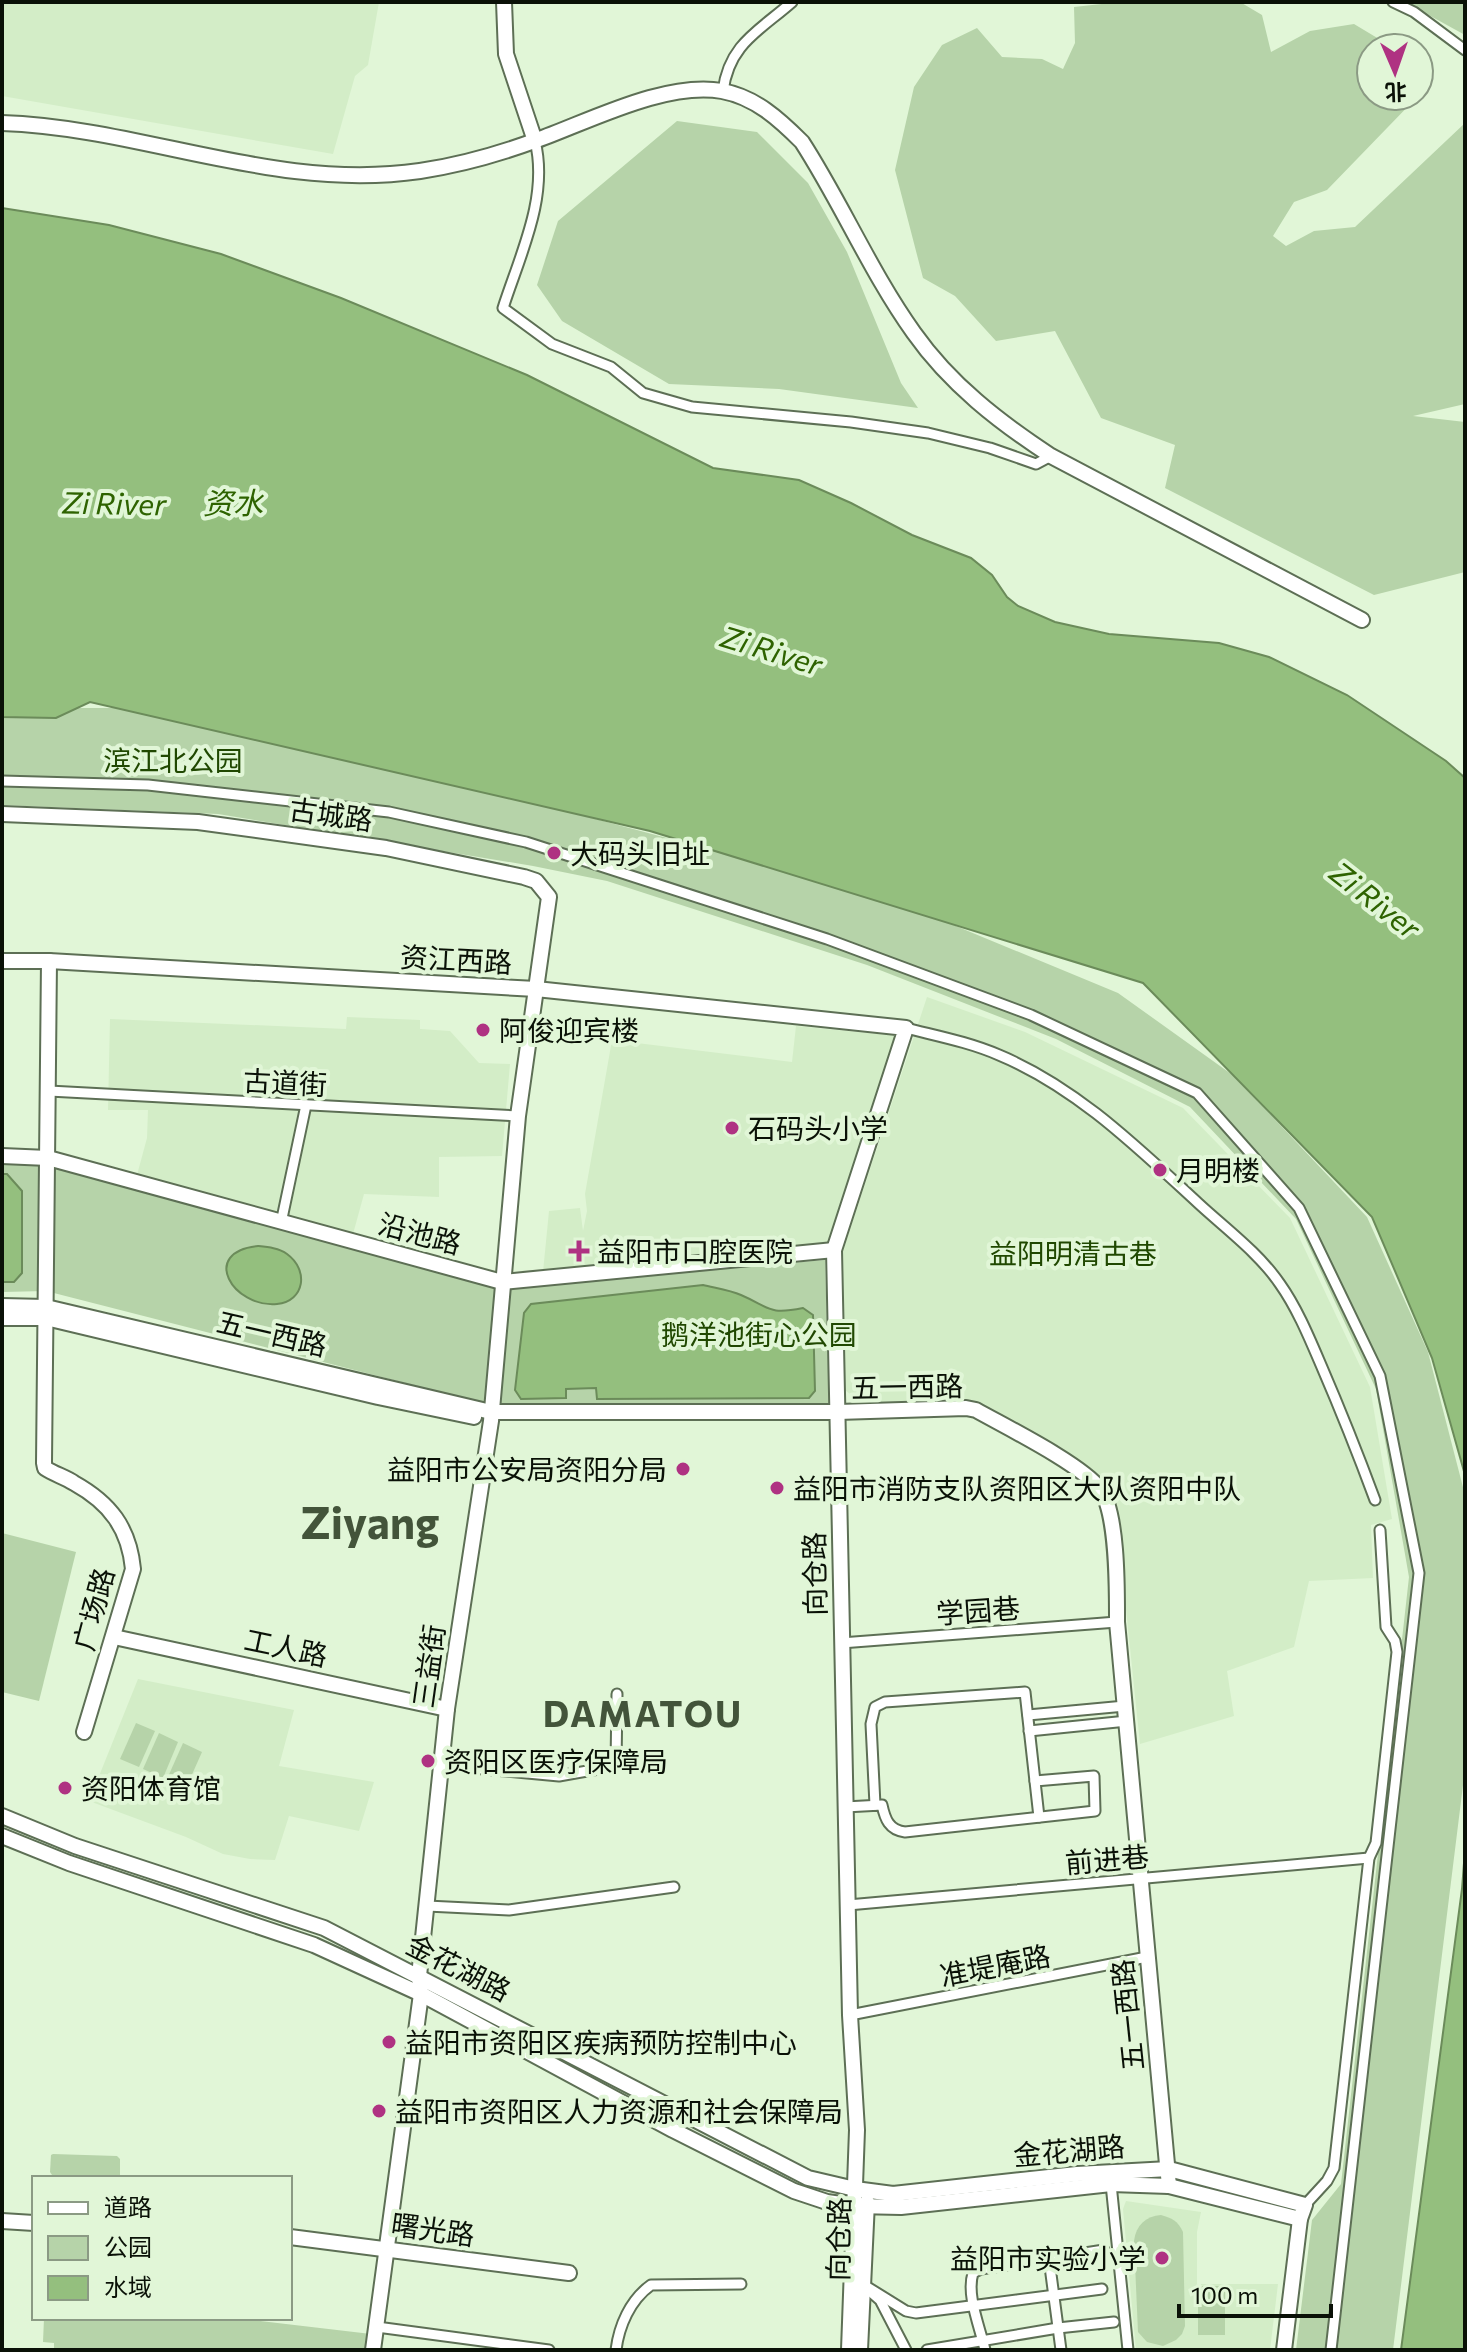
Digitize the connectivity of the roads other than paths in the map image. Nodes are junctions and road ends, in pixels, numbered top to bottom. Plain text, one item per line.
1 (504, 2) edge
2 (792, 2) edge
3 (1393, 2) edge
4 (1465, 50) edge
5 (723, 91) junction
6 (2, 123) edge
7 (535, 141) junction
8 (1051, 456) junction
9 (1362, 620) dead end
10 (2, 781) edge
11 (2, 814) edge
12 (2, 961) edge
13 (49, 961) junction
14 (536, 989) junction
15 (906, 1028) junction
16 (49, 1091) junction
17 (306, 1105) junction
18 (518, 1116) junction
19 (2, 1156) edge
20 (48, 1158) junction
21 (281, 1223) junction
22 (834, 1250) junction
23 (502, 1282) junction
24 (2, 1306) edge
25 (46, 1313) junction
26 (2, 1318) edge
27 (491, 1416) junction
28 (838, 1417) junction
29 (1375, 1500) dead end
30 (1380, 1530) dead end
31 (1117, 1622) junction
32 (114, 1637) junction
33 (841, 1643) junction
34 (617, 1694) dead end
35 (447, 1709) junction
36 (1126, 1714) junction
37 (1028, 1715) junction
38 (1029, 1731) junction
39 (84, 1732) dead end
40 (441, 1765) junction
41 (1035, 1781) junction
42 (875, 1805) junction
43 (845, 1807) junction
44 (2, 1816) edge
45 (1039, 1817) junction
46 (2, 1836) edge
47 (1369, 1858) junction
48 (1142, 1878) junction
49 (674, 1887) dead end
50 (848, 1905) junction
51 (427, 1906) junction
52 (1147, 1957) junction
53 (419, 1976) junction
54 (421, 1994) junction
55 (850, 2015) junction
56 (1169, 2169) junction
57 (1111, 2184) junction
58 (1169, 2186) junction
59 (861, 2190) junction
60 (861, 2207) junction
61 (1303, 2212) junction
62 (2, 2221) edge
63 (32, 2223) edge
64 (292, 2237) edge
65 (388, 2249) junction
66 (1104, 2250) dead end
67 (1049, 2259) junction
68 (569, 2273) dead end
69 (741, 2284) dead end
70 (864, 2285) junction
71 (1102, 2289) dead end
72 (1054, 2295) junction
73 (975, 2306) junction
74 (1114, 2322) dead end
75 (377, 2327) junction
76 (1058, 2328) junction
77 (984, 2345) edge
78 (373, 2350) edge
79 (549, 2350) edge
80 (616, 2350) edge
81 (849, 2350) edge
82 (860, 2350) edge
83 (906, 2350) edge
84 (927, 2350) edge
85 (1061, 2350) edge
86 (1128, 2350) edge
87 (1284, 2350) edge
88 (1331, 2350) edge

1 - 7 street
2 - 5 street
3 - 4 street
5 - 7 street
5 - 8 street
6 - 7 street
7 - 8 street
8 - 9 street
10 - 88 street
11 - 14 street, 古城路
12 - 13 street, 资江西路
13 - 14 street, 资江西路
13 - 16 street, 广场路
14 - 15 street, 资江西路
14 - 18 street, 三益街
15 - 22 street, 向仓路
15 - 29 street
16 - 17 street, 古道街
16 - 20 street, 广场路
17 - 18 street, 古道街
17 - 21 street
18 - 23 street, 三益街
19 - 20 street, 沿池路
20 - 21 street, 沿池路
20 - 25 street, 广场路
21 - 23 street, 沿池路
22 - 23 street, 沿池路
22 - 28 street, 向仓路
23 - 27 street, 三益街
24 - 25 street
25 - 26 street
25 - 27 street, 五一西路
25 - 32 street, 广场路
27 - 28 street, 五一西路
27 - 35 street, 三益街
28 - 31 street, 五一西路
28 - 33 street, 向仓路
30 - 47 street
31 - 33 street, 学园巷
31 - 36 street, 五一西路
32 - 35 street, 工人路
32 - 39 street, 广场路
33 - 43 street, 向仓路
34 - 40 street
35 - 40 street, 三益街
36 - 37 street
36 - 38 street
36 - 48 street, 五一西路
37 - 38 street
37 - 42 street
38 - 41 street
40 - 51 street, 三益街
41 - 45 street
41 - 45 street
42 - 43 street
42 - 45 street
43 - 50 street, 向仓路
44 - 53 street, 金花湖路
46 - 54 street
47 - 48 street, 前进巷
47 - 61 street
48 - 50 street, 前进巷
48 - 52 street, 五一西路
49 - 51 street
50 - 55 street, 向仓路
51 - 53 street, 三益街
52 - 55 street, 准堤庵路
52 - 56 street, 五一西路
53 - 54 street, 三益街
53 - 59 street, 金花湖路
54 - 60 street
54 - 65 street, 三益街
55 - 59 street, 向仓路
56 - 58 street, 五一西路
56 - 59 street, 金花湖路
56 - 61 street, 金花湖路
57 - 58 street
57 - 60 street
57 - 86 street
58 - 61 street
59 - 60 street, 向仓路
60 - 70 street, 向仓路
60 - 81 street, 向仓路
61 - 87 street
62 - 63 street
64 - 65 street, 曙光路
65 - 68 street, 曙光路
65 - 75 street, 三益街
66 - 67 street
67 - 72 street
67 - 73 street
69 - 80 street
70 - 73 street
70 - 82 street, 向仓路
70 - 83 street
71 - 72 street
72 - 73 street
72 - 76 street
73 - 77 street
74 - 76 street
75 - 78 street, 三益街
75 - 79 street
76 - 77 street
76 - 85 street
77 - 84 street

